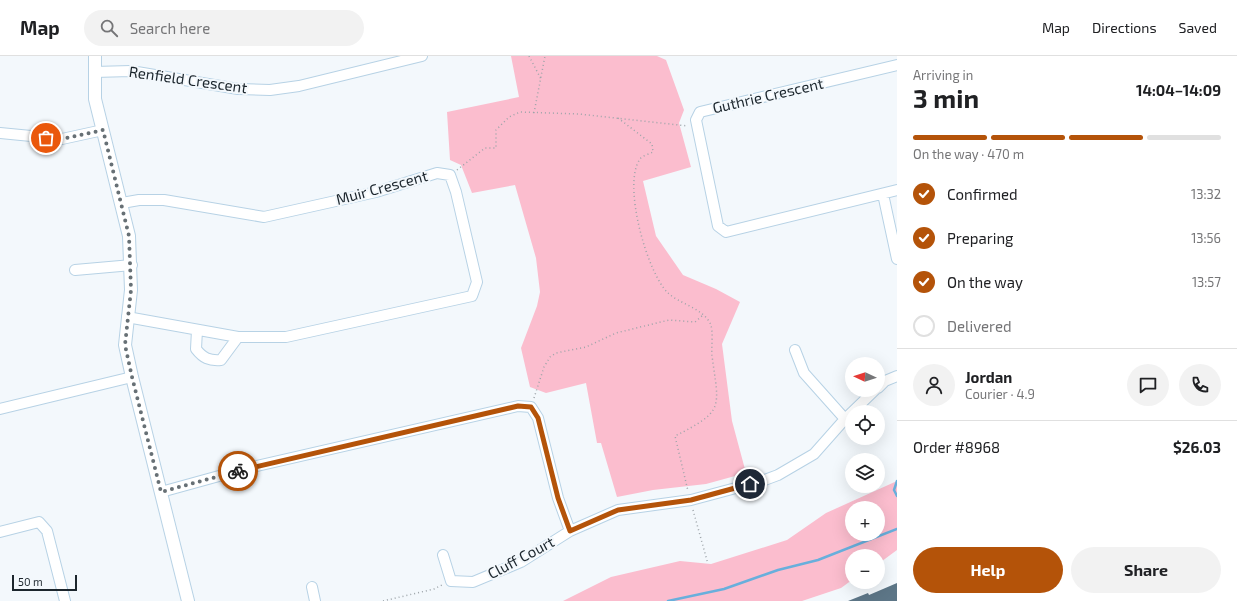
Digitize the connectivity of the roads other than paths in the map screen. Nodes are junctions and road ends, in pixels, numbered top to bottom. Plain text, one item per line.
1 (95, 56) edge
2 (422, 56) edge
3 (897, 65) edge
4 (94, 72) junction
5 (103, 130) junction
6 (0, 134) edge
7 (897, 190) edge
8 (883, 194) junction
9 (122, 202) junction
10 (897, 259) edge
11 (132, 264) junction
12 (75, 270) dead end
13 (128, 317) junction
14 (197, 330) junction
15 (238, 337) junction
16 (795, 350) dead end
17 (897, 376) edge
18 (132, 377) junction
19 (885, 382) edge
20 (868, 397) edge
21 (859, 405) edge
22 (0, 408) edge
23 (845, 419) joint
24 (161, 492) junction
25 (570, 531) junction
26 (0, 532) edge
27 (443, 555) dead end
28 (312, 587) dead end
29 (65, 601) edge
30 (188, 601) edge
31 (315, 601) edge

1 - 4 street
2 - 4 street, Renfield Crescent
3 - 8 street, Guthrie Crescent
4 - 5 street
5 - 6 street
5 - 9 street
7 - 8 street, Guthrie Crescent
8 - 10 street
9 - 11 street
9 - 15 street, Muir Crescent
11 - 12 street
11 - 13 street
13 - 14 street, Muir Crescent
13 - 18 street
14 - 15 street, Muir Crescent
14 - 15 street
16 - 23 street
17 - 19 street
18 - 22 street
18 - 24 street
20 - 21 street, Cluff Court
23 - 25 street, Cluff Court
24 - 25 street
24 - 30 street
25 - 27 street, Cluff Court
26 - 29 street
28 - 31 street

